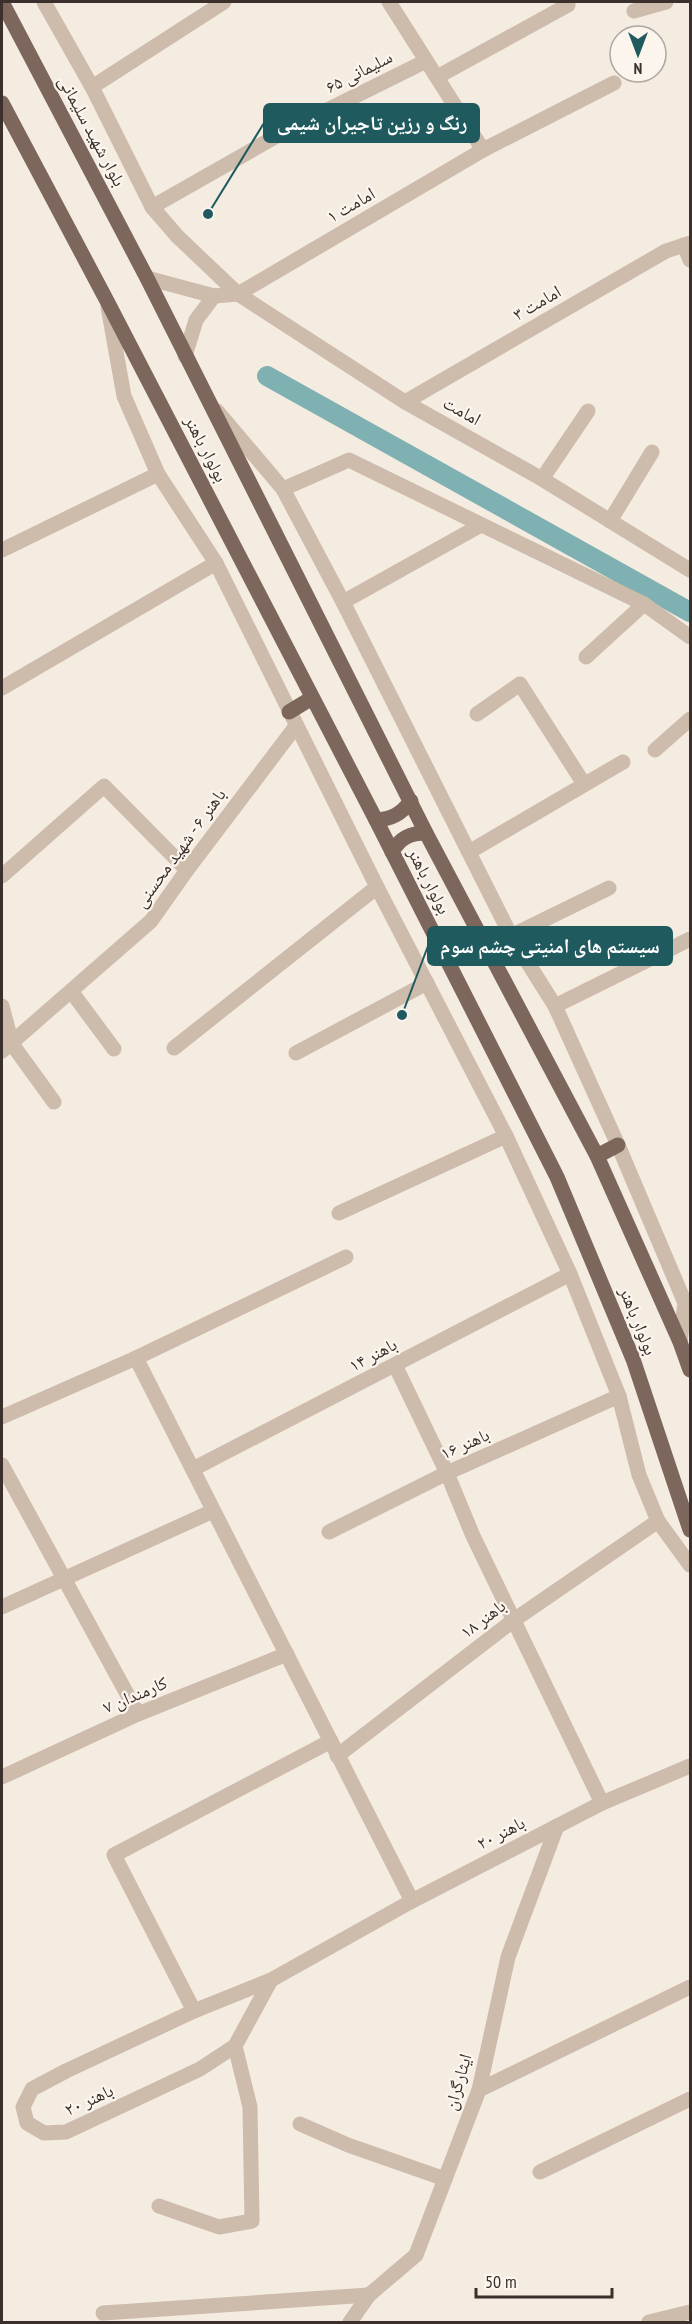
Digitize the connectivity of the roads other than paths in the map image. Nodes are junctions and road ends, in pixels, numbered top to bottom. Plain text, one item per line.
1 (2, 2) edge
2 (44, 2) edge
3 (224, 2) edge
4 (389, 2) edge
5 (666, 2) edge
6 (568, 5) dead end
7 (634, 11) dead end
8 (426, 61) junction
9 (437, 76) junction
10 (612, 84) edge
11 (92, 87) junction
12 (2, 103) edge
13 (483, 150) junction
14 (152, 207) junction
15 (687, 244) edge
16 (690, 261) edge
17 (147, 278) junction
18 (238, 294) junction
19 (214, 296) junction
20 (107, 301) junction
21 (185, 356) junction
22 (405, 402) junction
23 (212, 404) junction
24 (588, 411) dead end
25 (652, 452) dead end
26 (158, 474) junction
27 (542, 479) junction
28 (284, 489) junction
29 (610, 521) junction
30 (481, 525) junction
31 (2, 550) edge
32 (216, 563) junction
33 (690, 570) edge
34 (343, 602) junction
35 (644, 604) junction
36 (690, 637) edge
37 (586, 657) dead end
38 (2, 688) edge
39 (312, 698) junction
40 (289, 712) junction
41 (477, 714) dead end
42 (690, 719) edge
43 (296, 726) junction
44 (655, 750) dead end
45 (623, 762) dead end
46 (584, 784) junction
47 (411, 801) junction
48 (376, 820) junction
49 (426, 832) junction
50 (392, 852) junction
51 (469, 852) junction
52 (187, 870) junction
53 (2, 876) edge
54 (377, 887) junction
55 (609, 888) dead end
56 (511, 936) junction
57 (690, 939) edge
58 (427, 983) junction
59 (71, 991) junction
60 (2, 1006) edge
61 (555, 1006) junction
62 (7, 1048) edge
63 (174, 1048) dead end
64 (114, 1049) dead end
65 (296, 1053) dead end
66 (54, 1102) dead end
67 (506, 1136) junction
68 (618, 1145) junction
69 (597, 1156) junction
70 (339, 1213) dead end
71 (346, 1257) dead end
72 (570, 1274) junction
73 (685, 1339) edge
74 (136, 1358) junction
75 (395, 1365) junction
76 (690, 1370) edge
77 (619, 1396) junction
78 (2, 1417) edge
79 (2, 1465) edge
80 (193, 1469) junction
81 (447, 1473) junction
82 (213, 1511) junction
83 (658, 1521) junction
84 (690, 1530) edge
85 (329, 1532) dead end
86 (690, 1565) edge
87 (65, 1579) junction
88 (2, 1607) edge
89 (514, 1620) junction
90 (287, 1654) junction
91 (138, 1714) junction
92 (330, 1742) junction
93 (338, 1756) junction
94 (690, 1766) edge
95 (2, 1777) edge
96 (602, 1803) junction
97 (558, 1826) junction
98 (412, 1901) junction
99 (271, 1980) junction
100 (690, 1987) edge
101 (194, 2011) junction
102 (235, 2046) junction
103 (479, 2090) junction
104 (690, 2099) edge
105 (300, 2124) dead end
106 (540, 2172) dead end
107 (446, 2179) junction
108 (159, 2206) dead end
109 (369, 2295) junction
110 (690, 2312) edge
111 (103, 2313) dead end
112 (350, 2322) edge
113 (649, 2322) edge

1 - 17 main road, بلوار شهید سلیمانی
2 - 11 street, امامت
3 - 11 street
4 - 8 street
5 - 7 street
6 - 9 street
8 - 9 street
8 - 14 street, سلیمانی ۶۵
9 - 13 street
10 - 13 street, امامت ۱
11 - 14 street, امامت
12 - 20 main road
13 - 18 street, امامت ۱
14 - 18 street, امامت
15 - 16 street
15 - 22 street, امامت ۳
17 - 19 street
17 - 21 main road, بولوار باهنر
18 - 19 street
18 - 22 street, امامت
19 - 21 street
20 - 26 street
20 - 39 main road, بولوار باهنر
21 - 23 main road, بولوار باهنر
22 - 27 street, امامت
23 - 28 street
23 - 47 main road, بولوار باهنر
24 - 27 street
25 - 29 street
26 - 31 street
26 - 32 street
27 - 29 street, امامت
28 - 30 street
28 - 34 street
29 - 33 street, امامت
30 - 34 street
30 - 35 street
32 - 38 street
32 - 40 street
34 - 51 street
35 - 36 street
35 - 37 street
39 - 40 main road
39 - 48 main road, بولوار باهنر
40 - 43 street
41 - 46 street
42 - 44 street
43 - 52 street, باهنر ۶ - شهید محسنی
43 - 54 street
45 - 46 street
46 - 51 street
47 - 48 main road
47 - 49 main road, بولوار باهنر
48 - 50 main road, بولوار باهنر
49 - 50 main road
49 - 69 main road, بولوار باهنر
50 - 84 main road, بولوار باهنر
51 - 56 street
52 - 53 street
52 - 59 street, باهنر ۶ - شهید محسنی
54 - 58 street
54 - 63 street
55 - 56 street
56 - 61 street
57 - 61 street
58 - 65 street
58 - 67 street
59 - 62 street, باهنر ۶ - شهید محسنی
59 - 64 street
60 - 62 street
61 - 68 street
62 - 66 street
67 - 70 street
67 - 72 street
68 - 69 main road
68 - 73 street
69 - 73 main road, بولوار باهنر
71 - 74 street
72 - 75 street, باهنر ۱۴
72 - 77 street
73 - 76 main road, بولوار باهنر
74 - 78 street
74 - 80 street
75 - 80 street, باهنر ۱۴
75 - 81 street
77 - 81 street, باهنر ۱۶
77 - 83 street
79 - 87 street
80 - 82 street
81 - 85 street, باهنر ۱۶
81 - 89 street
82 - 87 street
82 - 90 street
83 - 86 street
83 - 89 street, باهنر ۱۸
87 - 88 street
87 - 91 street
89 - 93 street, باهنر ۱۸
89 - 96 street
90 - 91 street, کارمندان ۷
90 - 92 street
91 - 95 street, کارمندان ۷
92 - 93 street
92 - 101 street
93 - 98 street
94 - 96 street, باهنر ۲۰
96 - 97 street, باهنر ۲۰
97 - 98 street, باهنر ۲۰
97 - 103 street, ایثارگران
98 - 99 street, باهنر ۲۰
99 - 101 street, باهنر ۲۰
99 - 102 street, باهنر ۲۰
100 - 103 street
101 - 102 street, باهنر ۲۰
102 - 108 street
103 - 107 street, ایثارگران
104 - 106 street
105 - 107 street
107 - 109 street, ایثارگران
109 - 111 street
109 - 112 street, ایثارگران
110 - 113 street

